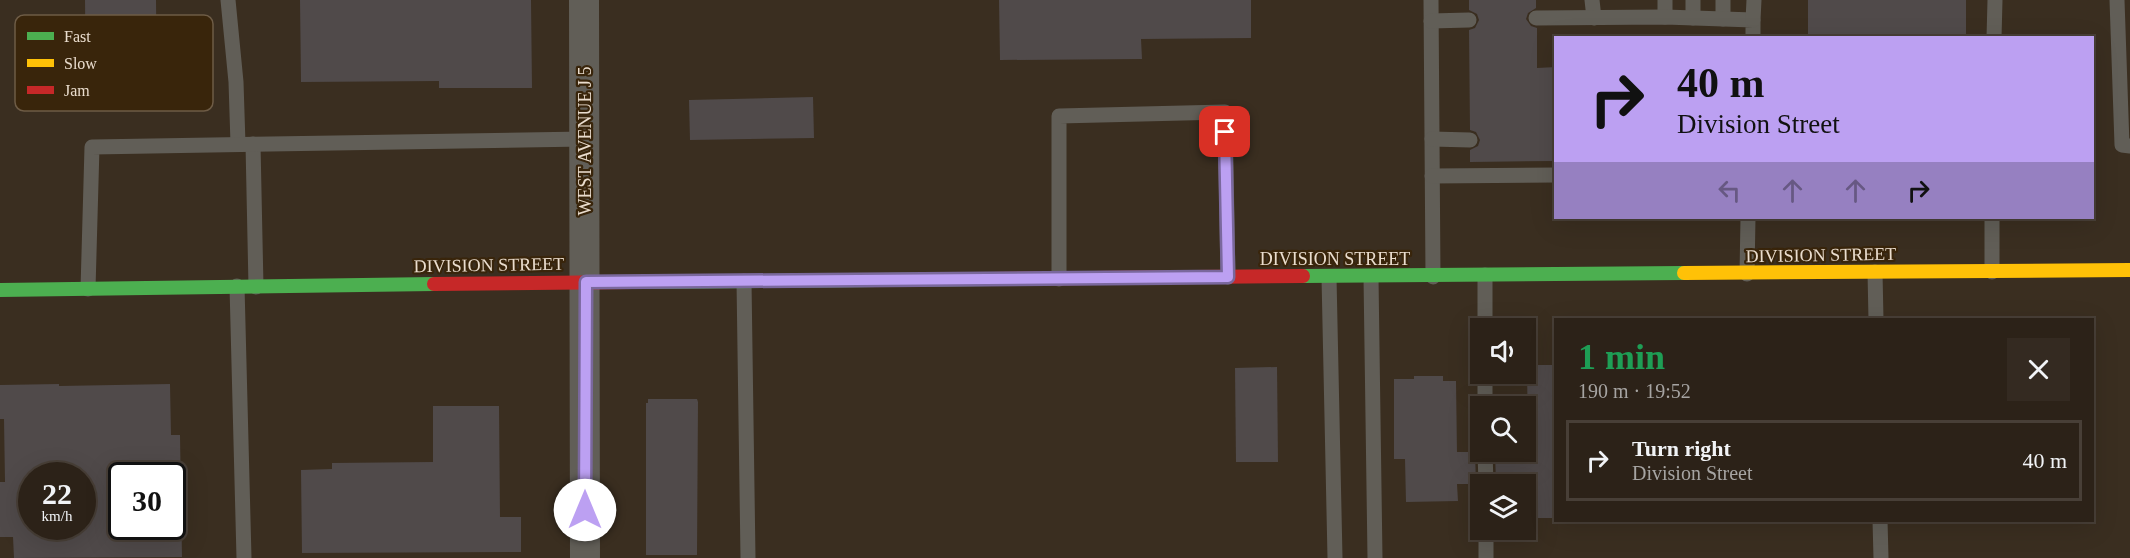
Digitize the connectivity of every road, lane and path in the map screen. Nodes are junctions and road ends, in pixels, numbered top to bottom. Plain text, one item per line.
1 (228, 0) edge
2 (584, 0) edge
3 (1431, 0) edge
4 (1592, 0) edge
5 (1665, 0) edge
6 (1692, 0) edge
7 (1723, 0) edge
8 (1754, 0) edge
9 (1995, 0) edge
10 (2117, 0) edge
11 (1665, 17) junction
12 (1536, 18) dead end
13 (1594, 18) junction
14 (1693, 18) junction
15 (1723, 19) junction
16 (1469, 20) dead end
17 (1753, 20) junction
18 (1431, 21) junction
19 (1753, 36) edge
20 (1995, 36) edge
21 (585, 139) junction
22 (1432, 139) junction
23 (1470, 140) dead end
24 (246, 144) junction
25 (2130, 146) edge
26 (1554, 175) edge
27 (1432, 176) junction
28 (1748, 219) edge
29 (1992, 219) edge
30 (2130, 270) edge
31 (1875, 272) junction
32 (1992, 272) junction
33 (1747, 274) junction
34 (1485, 275) junction
35 (1228, 277) junction
36 (1329, 277) junction
37 (1371, 277) junction
38 (1433, 277) junction
39 (1059, 279) junction
40 (744, 281) junction
41 (586, 282) junction
42 (237, 286) junction
43 (256, 287) junction
44 (88, 289) junction
45 (0, 290) edge
46 (1485, 318) edge
47 (1876, 318) edge
48 (1880, 522) edge
49 (1486, 540) edge
50 (244, 558) edge
51 (585, 558) edge
52 (748, 558) edge
53 (1335, 558) edge
54 (1375, 558) edge
55 (1486, 558) edge
56 (1881, 558) edge

1 - 24 lane
2 - 21 street, WEST AVENUE J 5
3 - 18 lane
4 - 13 lane
5 - 11 lane
6 - 14 lane
7 - 15 lane
8 - 17 lane
9 - 20 lane
10 - 25 lane
11 - 13 lane
11 - 14 lane
12 - 13 lane
14 - 15 lane
15 - 17 lane
16 - 18 lane
17 - 19 lane
18 - 22 lane
21 - 24 lane
21 - 41 street, WEST AVENUE J 5
22 - 23 lane
22 - 27 lane
24 - 43 lane
24 - 44 lane
26 - 27 lane
27 - 38 lane
28 - 33 lane
29 - 32 lane
30 - 32 main road, DIVISION STREET
31 - 32 main road, DIVISION STREET
31 - 33 main road, DIVISION STREET
31 - 47 lane
33 - 34 main road, DIVISION STREET
34 - 38 main road, DIVISION STREET
34 - 46 lane
35 - 36 main road, DIVISION STREET
35 - 39 main road, DIVISION STREET
35 - 39 lane
36 - 37 main road, DIVISION STREET
36 - 53 lane
37 - 38 main road, DIVISION STREET
37 - 54 lane
39 - 40 main road, DIVISION STREET
40 - 41 main road, DIVISION STREET
40 - 52 lane
41 - 43 main road, DIVISION STREET
41 - 51 street, WEST AVENUE J 5
42 - 43 main road, DIVISION STREET
42 - 44 main road, DIVISION STREET
42 - 50 lane
44 - 45 main road, DIVISION STREET
48 - 56 lane
49 - 55 lane

